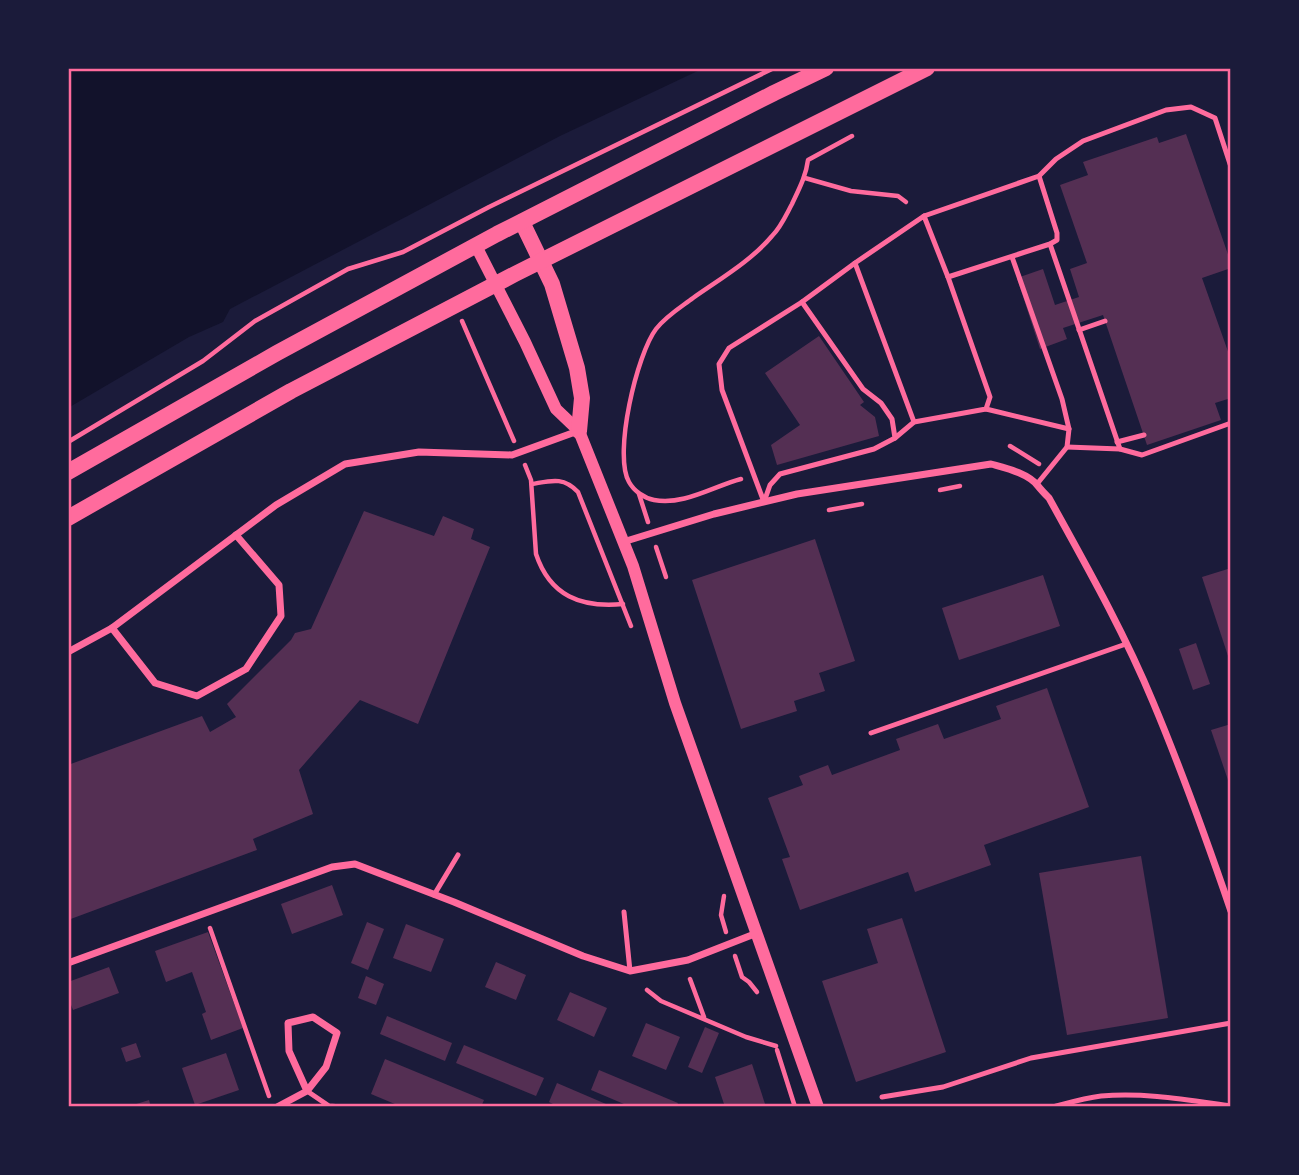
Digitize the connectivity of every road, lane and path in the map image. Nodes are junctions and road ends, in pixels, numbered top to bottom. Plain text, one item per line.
1 (774, 68) edge
2 (826, 68) edge
3 (927, 68) edge
4 (852, 136) dead end
5 (1231, 167) edge
6 (1039, 176) junction
7 (804, 178) junction
8 (906, 202) dead end
9 (924, 216) junction
10 (522, 222) junction
11 (1050, 244) junction
12 (476, 246) junction
13 (1012, 257) junction
14 (542, 261) junction
15 (855, 263) junction
16 (948, 277) junction
17 (495, 285) junction
18 (802, 302) junction
19 (1105, 321) dead end
20 (1079, 330) junction
21 (986, 409) junction
22 (914, 422) junction
23 (1231, 423) edge
24 (1069, 429) junction
25 (579, 431) junction
26 (1144, 435) dead end
27 (895, 438) junction
28 (68, 442) edge
29 (1118, 446) junction
30 (1067, 447) junction
31 (68, 472) edge
32 (740, 479) dead end
33 (532, 484) dead end
34 (1037, 484) junction
35 (764, 502) junction
36 (862, 504) dead end
37 (829, 510) dead end
38 (68, 519) edge
39 (236, 535) junction
40 (623, 542) junction
41 (623, 604) dead end
42 (112, 628) junction
43 (1126, 644) junction
44 (68, 652) edge
45 (871, 733) dead end
46 (458, 855) dead end
47 (1227, 890) edge
48 (434, 895) junction
49 (1231, 911) edge
50 (624, 912) dead end
51 (210, 928) dead end
52 (757, 933) junction
53 (68, 963) edge
54 (630, 971) junction
55 (690, 979) dead end
56 (647, 990) dead end
57 (704, 1019) junction
58 (1231, 1023) edge
59 (776, 1046) dead end
60 (307, 1091) junction
61 (269, 1096) dead end
62 (881, 1097) dead end
63 (1231, 1106) edge
64 (277, 1107) edge
65 (342, 1107) edge
66 (818, 1107) edge
67 (1052, 1107) edge

1 - 28 path
2 - 10 main road
3 - 14 main road
4 - 7 path
5 - 6 lane
6 - 9 lane
6 - 11 lane
7 - 8 path
7 - 32 path
9 - 15 lane
9 - 16 lane
10 - 12 main road
10 - 14 main road
11 - 13 lane
11 - 20 lane
12 - 17 street
12 - 31 main road
13 - 16 lane
13 - 24 lane
14 - 17 main road
14 - 25 main road
15 - 18 lane
15 - 22 lane
16 - 21 lane
17 - 25 street
17 - 38 main road
18 - 27 lane
18 - 35 lane
19 - 20 lane
20 - 29 lane
21 - 22 lane
21 - 24 lane
22 - 27 lane
23 - 29 lane
24 - 30 lane
25 - 39 street
25 - 40 street
26 - 29 lane
27 - 35 lane
29 - 30 lane
30 - 34 lane
33 - 41 path
34 - 35 street
34 - 43 street
35 - 40 street
36 - 37 path
39 - 42 street
39 - 42 street
40 - 52 street
42 - 44 street
43 - 45 lane
43 - 47 street
46 - 48 lane
47 - 49 street
48 - 53 street
48 - 54 street
50 - 54 lane
51 - 61 path
52 - 54 street
52 - 66 street
55 - 57 path
56 - 57 path
57 - 59 path
58 - 62 lane
60 - 60 street
60 - 64 street
60 - 65 lane
63 - 67 lane

